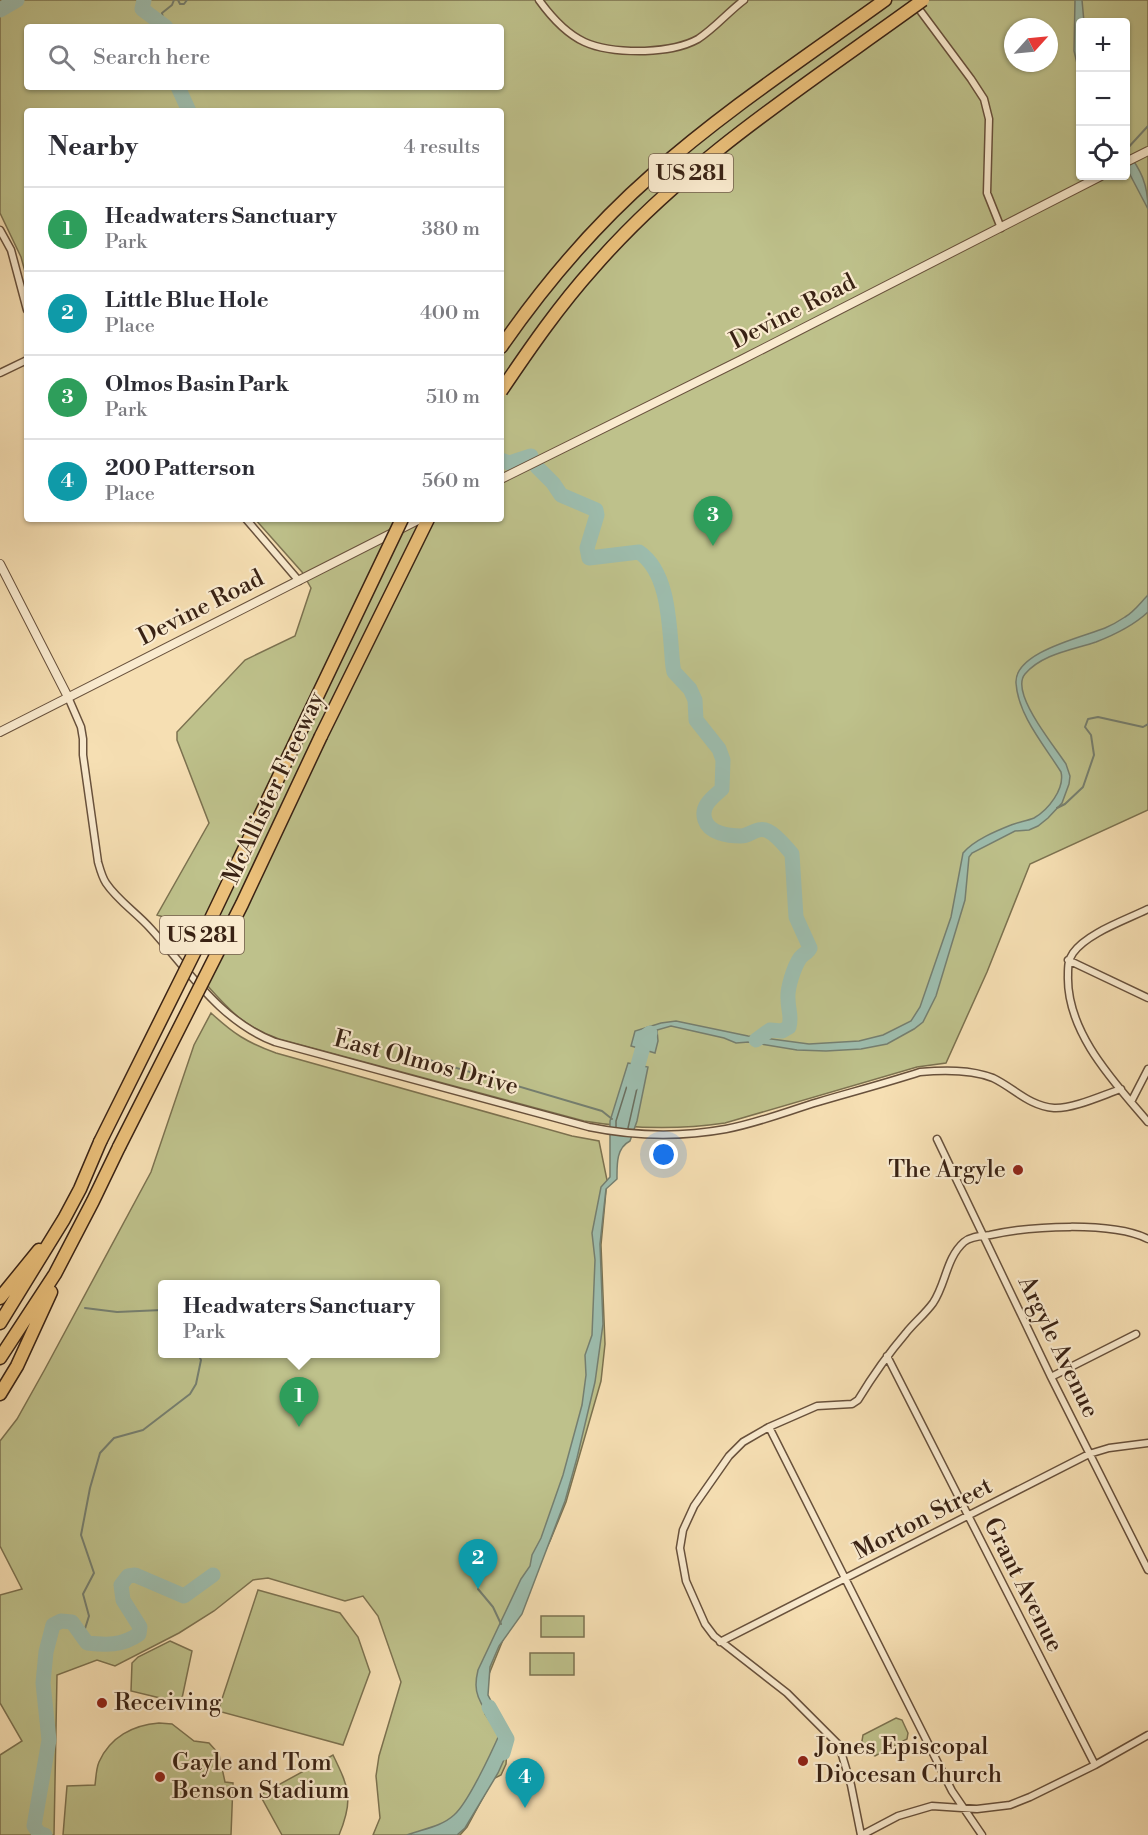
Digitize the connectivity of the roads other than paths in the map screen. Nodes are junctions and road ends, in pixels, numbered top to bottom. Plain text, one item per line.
1 (539, 0) edge
2 (744, 0) edge
3 (885, 0) edge
4 (913, 0) edge
5 (923, 0) edge
6 (1145, 153) edge
7 (1130, 160) edge
8 (1093, 180) edge
9 (1001, 228) junction
10 (0, 230) edge
11 (24, 299) edge
12 (504, 342) edge
13 (24, 361) edge
14 (0, 373) edge
15 (504, 386) edge
16 (504, 478) edge
17 (249, 522) edge
18 (401, 522) edge
19 (414, 522) edge
20 (427, 522) edge
21 (0, 564) edge
22 (299, 581) junction
23 (68, 697) junction
24 (0, 732) edge
25 (1148, 909) edge
26 (1068, 960) junction
27 (1148, 998) edge
28 (1148, 1069) edge
29 (1121, 1089) junction
30 (1131, 1102) junction
31 (1148, 1122) edge
32 (937, 1139) dead end
33 (89, 1209) junction
34 (64, 1219) junction
35 (1148, 1231) edge
36 (985, 1236) junction
37 (1146, 1238) edge
38 (0, 1298) edge
39 (0, 1323) edge
40 (1136, 1334) dead end
41 (887, 1356) junction
42 (0, 1358) edge
43 (1051, 1377) junction
44 (0, 1395) edge
45 (769, 1427) junction
46 (1148, 1443) edge
47 (1089, 1454) junction
48 (968, 1516) junction
49 (1148, 1570) edge
50 (846, 1578) junction
51 (720, 1642) junction
52 (1148, 1735) edge
53 (1095, 1765) junction
54 (963, 1807) junction
55 (862, 1835) edge
56 (982, 1835) edge

1 - 2 street
3 - 12 highway, US 281
4 - 9 street
5 - 15 highway, US 281, bridge
6 - 7 street
8 - 9 street, Devine Road
9 - 16 street, Devine Road
10 - 11 street
13 - 14 street
17 - 22 street
18 - 34 highway, McAllister Freeway / US 281, bridge
19 - 22 street, Devine Road
20 - 33 highway, McAllister Freeway / US 281, bridge
21 - 23 street, East Olmos Drive
22 - 23 street, Devine Road
23 - 24 street, Devine Road
23 - 29 street, East Olmos Drive
25 - 26 street
26 - 27 street
26 - 29 street
28 - 30 street
29 - 30 street
30 - 31 street
32 - 36 street, Argyle Avenue
33 - 42 highway, McAllister Freeway / US 281
33 - 44 highway
34 - 38 highway
34 - 39 highway, McAllister Freeway / US 281
35 - 37 street
36 - 37 street
36 - 41 street
36 - 43 street, Argyle Avenue
40 - 43 street
41 - 45 street
41 - 48 street, Grant Avenue
43 - 47 street, Argyle Avenue
45 - 50 street
45 - 51 street
46 - 47 street, Morton Street
47 - 48 street, Morton Street
47 - 49 street, Argyle Avenue
48 - 50 street, Morton Street
48 - 53 street, Grant Avenue
50 - 51 street, Morton Street
50 - 54 street
51 - 55 street
52 - 53 street
53 - 54 street
54 - 55 street
54 - 56 street

